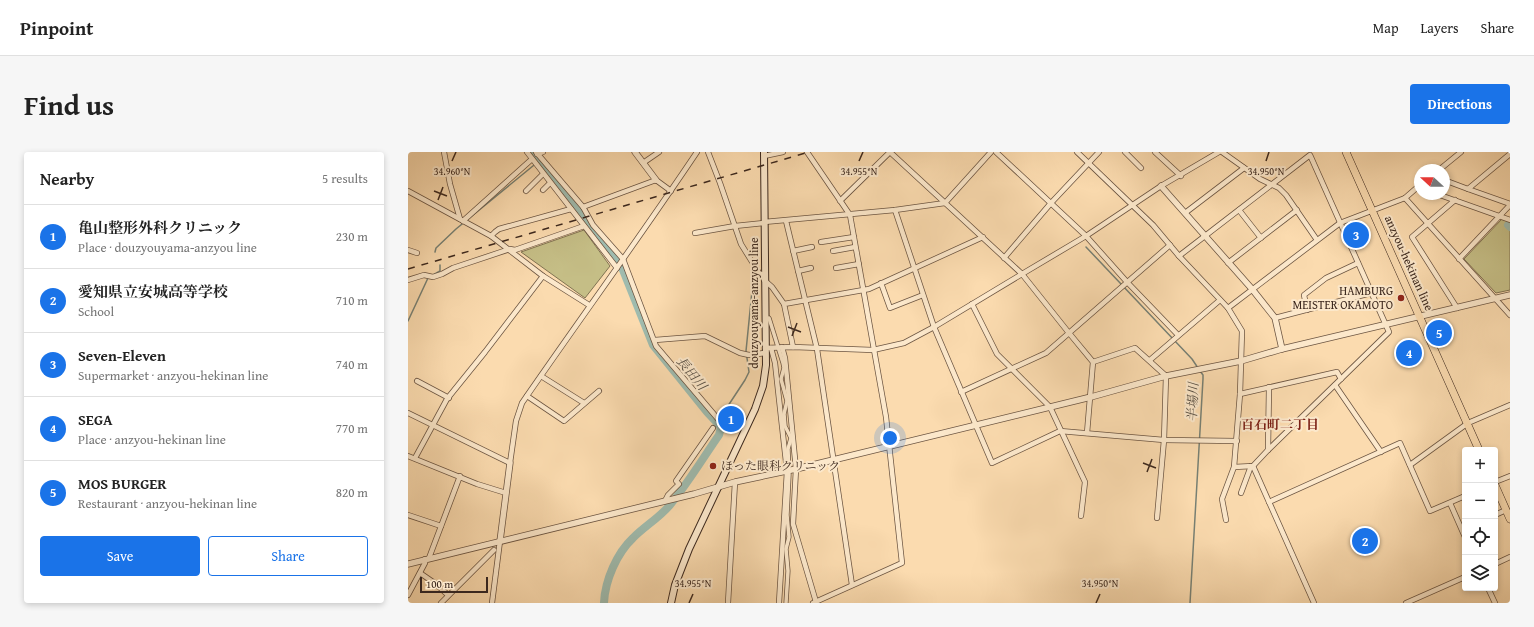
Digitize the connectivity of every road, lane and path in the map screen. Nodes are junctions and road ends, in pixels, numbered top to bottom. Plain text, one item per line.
1 (444, 152) edge
2 (527, 152) edge
3 (543, 152) edge
4 (635, 152) edge
5 (659, 152) edge
6 (697, 152) edge
7 (708, 152) edge
8 (783, 152) edge
9 (807, 152) edge
10 (890, 152) edge
11 (992, 152) edge
12 (996, 152) edge
13 (1077, 152) edge
14 (1099, 152) edge
15 (1125, 152) edge
16 (1154, 152) edge
17 (1221, 152) edge
18 (1346, 152) edge
19 (1461, 152) edge
20 (536, 153) edge
21 (764, 154) edge
22 (1510, 154) edge
23 (532, 159) junction
24 (643, 162) junction
25 (1089, 163) junction
26 (1446, 164) edge
27 (1141, 168) dead end
28 (1244, 168) junction
29 (544, 174) junction
30 (1181, 176) junction
31 (656, 180) junction
32 (550, 182) junction
33 (1450, 182) edge
34 (1272, 185) junction
35 (1161, 186) junction
36 (1468, 189) junction
37 (408, 190) edge
38 (543, 190) dead end
39 (526, 191) dead end
40 (670, 191) junction
41 (1414, 191) edge
42 (1405, 198) junction
43 (1450, 198) edge
44 (1455, 200) junction
45 (840, 202) junction
46 (945, 203) junction
47 (1051, 203) junction
48 (1133, 204) junction
49 (1510, 205) edge
50 (583, 207) junction
51 (571, 209) junction
52 (895, 210) junction
53 (1239, 210) junction
54 (1297, 210) junction
55 (1373, 211) junction
56 (1185, 213) junction
57 (850, 215) junction
58 (1500, 216) junction
59 (461, 220) junction
60 (1510, 220) edge
61 (786, 221) junction
62 (764, 223) junction
63 (1340, 223) junction
64 (1428, 224) junction
65 (584, 226) junction
66 (735, 226) junction
67 (696, 233) dead end
68 (491, 236) junction
69 (1086, 236) junction
70 (1205, 236) junction
71 (854, 237) junction
72 (983, 237) junction
73 (1261, 238) junction
74 (1317, 240) junction
75 (821, 242) dead end
76 (1170, 245) junction
77 (812, 247) dead end
78 (856, 247) junction
79 (510, 249) junction
80 (408, 250) edge
81 (793, 251) junction
82 (833, 251) dead end
83 (418, 253) dead end
84 (1179, 256) junction
85 (1004, 258) junction
86 (1459, 259) junction
87 (622, 260) junction
88 (1228, 263) junction
89 (1358, 263) junction
90 (859, 264) junction
91 (617, 267) junction
92 (812, 268) dead end
93 (836, 268) dead end
94 (915, 268) junction
95 (798, 271) junction
96 (1022, 274) junction
97 (543, 276) junction
98 (764, 277) junction
99 (408, 280) edge
100 (1127, 282) junction
101 (881, 283) junction
102 (1252, 289) junction
103 (863, 290) junction
104 (1371, 293) junction
105 (923, 294) junction
106 (1510, 295) edge
107 (1495, 298) junction
108 (805, 300) junction
109 (1220, 300) junction
110 (784, 304) junction
111 (972, 304) junction
112 (589, 305) junction
113 (1228, 308) junction
114 (1457, 308) junction
115 (1307, 310) junction
116 (1510, 315) edge
117 (1420, 316) junction
118 (769, 318) dead end
119 (1275, 318) junction
120 (1386, 325) junction
121 (934, 327) junction
122 (1069, 333) junction
123 (1178, 335) junction
124 (654, 340) junction
125 (780, 347) junction
126 (793, 347) junction
127 (817, 348) junction
128 (1282, 349) junction
129 (767, 350) junction
130 (873, 350) junction
131 (1150, 360) junction
132 (1241, 361) junction
133 (1094, 362) junction
134 (1012, 368) junction
135 (541, 376) junction
136 (1166, 376) junction
137 (1341, 379) junction
138 (416, 381) dead end
139 (1335, 385) junction
140 (1269, 387) junction
141 (599, 391) dead end
142 (961, 392) junction
143 (1240, 394) junction
144 (527, 396) junction
145 (1090, 397) junction
146 (449, 398) junction
147 (584, 403) junction
148 (1510, 405) edge
149 (1050, 407) junction
150 (408, 413) edge
151 (718, 420) dead end
152 (1468, 423) junction
153 (433, 425) junction
154 (976, 425) junction
155 (713, 428) dead end
156 (1060, 431) junction
157 (1086, 433) junction
158 (1164, 440) junction
159 (1236, 442) junction
160 (889, 446) junction
161 (1478, 447) edge
162 (1268, 450) junction
163 (1381, 452) junction
164 (408, 456) edge
165 (415, 458) junction
166 (833, 460) junction
167 (510, 463) junction
168 (1252, 466) junction
169 (1410, 466) junction
170 (1234, 467) junction
171 (796, 469) junction
172 (788, 471) junction
173 (460, 476) junction
174 (1510, 476) edge
175 (735, 482) junction
176 (1497, 483) edge
177 (718, 487) junction
178 (1498, 491) edge
179 (506, 493) junction
180 (1241, 494) dead end
181 (1462, 497) edge
182 (665, 501) junction
183 (1269, 502) junction
184 (1450, 503) junction
185 (1506, 510) junction
186 (1498, 513) edge
187 (408, 515) edge
188 (1081, 516) dead end
189 (1157, 518) dead end
190 (1510, 519) edge
191 (1226, 520) dead end
192 (441, 526) junction
193 (1462, 526) edge
194 (500, 541) junction
195 (494, 550) dead end
196 (1510, 557) edge
197 (427, 559) junction
198 (1498, 563) edge
199 (408, 564) edge
200 (420, 573) junction
201 (1462, 578) edge
202 (852, 585) junction
203 (1489, 591) edge
204 (408, 595) edge
205 (448, 595) junction
206 (494, 602) edge
207 (815, 602) edge
208 (441, 603) edge
209 (671, 603) edge
210 (728, 603) edge
211 (779, 603) edge
212 (786, 603) edge
213 (1314, 603) edge
214 (1406, 603) edge
215 (1495, 603) edge

1 - 59 street
2 - 23 street
3 - 20 street
4 - 24 street
5 - 24 street
6 - 40 street
7 - 66 street
8 - 21 street
9 - 45 street
10 - 45 street
10 - 46 street
11 - 46 street
12 - 47 street
13 - 25 street
14 - 25 street
15 - 27 street
16 - 30 street
17 - 28 street
17 - 30 street
18 - 55 main road, anzyou-hekinan line
19 - 26 street
20 - 50 street
21 - 62 main road, douzyouyama-anzyou line
22 - 36 street
23 - 29 street
23 - 59 street
24 - 31 street
25 - 47 street
25 - 48 street
28 - 34 street
28 - 56 street
29 - 32 street
29 - 39 street
30 - 35 street
31 - 40 street
31 - 50 street
32 - 38 street
32 - 51 street
33 - 36 street
34 - 53 street
34 - 54 street
34 - 63 street
35 - 48 street
35 - 56 street
36 - 49 street
37 - 59 street
40 - 87 street
41 - 42 street
42 - 55 street
42 - 64 street
43 - 44 street
44 - 58 street
44 - 64 street
45 - 57 street
46 - 52 street
46 - 72 street
47 - 69 street
47 - 85 street
48 - 69 street
48 - 76 street
49 - 58 street
50 - 87 street
51 - 65 street
51 - 68 street
52 - 57 street
52 - 94 street
53 - 70 street
53 - 73 street
54 - 73 street
54 - 74 street
55 - 63 street
55 - 117 main road, anzyou-hekinan line
56 - 70 street
57 - 61 street
57 - 71 street
58 - 60 street
58 - 86 street
59 - 68 street
61 - 62 street
61 - 81 street
62 - 66 street
62 - 98 main road, douzyouyama-anzyou line
63 - 74 street
63 - 89 street
64 - 86 street
64 - 114 street
65 - 79 street
65 - 91 street
66 - 67 street
66 - 98 street
68 - 79 street
69 - 96 street
69 - 100 street
70 - 84 street
70 - 88 street
71 - 75 street
71 - 78 street
72 - 85 street
72 - 94 street
73 - 88 street
74 - 102 street
76 - 84 street
76 - 100 street
77 - 81 street
78 - 82 street
78 - 90 street
79 - 97 street
79 - 99 street
80 - 83 street
81 - 95 street
84 - 109 street
85 - 96 street
86 - 107 street
87 - 91 street
87 - 124 street
88 - 102 street
89 - 104 street
89 - 115 street
90 - 93 street
90 - 103 street
91 - 112 street
92 - 95 street
94 - 101 street
94 - 105 street
95 - 108 street
96 - 111 street
96 - 122 street
97 - 112 street
97 - 146 street
98 - 110 street
98 - 129 main road, douzyouyama-anzyou line
100 - 122 street
100 - 123 street
101 - 103 street
101 - 105 street
102 - 113 street
102 - 119 street
103 - 108 street
103 - 130 street
104 - 115 street
104 - 120 street
105 - 121 street
106 - 107 street
107 - 114 street
107 - 116 street
108 - 110 street
108 - 127 street
109 - 113 street
109 - 123 street
110 - 126 street
111 - 121 street
111 - 134 street
112 - 135 street
113 - 132 street
114 - 117 street
115 - 119 street
117 - 120 street
117 - 152 main road, anzyou-hekinan line
118 - 125 street
119 - 128 street
120 - 128 street
120 - 137 street
121 - 130 street
121 - 142 street
122 - 133 street
122 - 134 street
123 - 131 street
124 - 129 street
124 - 151 street
125 - 126 street
125 - 129 street
125 - 171 street
125 - 172 street
126 - 127 street
127 - 130 street
127 - 166 street
128 - 132 street
129 - 172 street
129 - 177 main road, douzyouyama-anzyou line
130 - 160 street
131 - 133 street
131 - 136 street
132 - 136 street
132 - 143 street
133 - 145 street
134 - 142 street
134 - 149 street
135 - 144 street
135 - 147 street
136 - 145 street
136 - 158 street
137 - 139 street
137 - 140 street
138 - 146 street
139 - 162 street
139 - 163 street
140 - 143 street
140 - 162 street
141 - 147 street
142 - 154 street
143 - 159 street
144 - 147 street
144 - 167 street
145 - 149 street
145 - 157 street
146 - 153 street
148 - 152 street
149 - 154 street
149 - 156 street
150 - 153 street
152 - 161 main road, anzyou-hekinan line
152 - 169 street
153 - 165 street
153 - 167 street
154 - 156 street
154 - 160 street
155 - 182 street
156 - 157 street
156 - 188 street
157 - 158 street
158 - 159 street
158 - 189 street
159 - 170 street
160 - 166 street
160 - 202 street
162 - 168 street
163 - 169 street
163 - 183 street
164 - 165 street
165 - 173 street
166 - 171 street
166 - 202 street
167 - 179 street
168 - 170 street
168 - 180 street
168 - 183 street
169 - 184 street
170 - 191 street
171 - 172 street
171 - 207 street
172 - 175 street
172 - 211 street
172 - 212 street
173 - 179 street
173 - 192 street
174 - 176 street
175 - 177 street
175 - 210 street
177 - 182 street
177 - 209 main road, douzyouyama-anzyou line
178 - 185 main road
179 - 194 street
181 - 184 street
182 - 194 street
183 - 213 street
184 - 193 street
185 - 186 street
185 - 190 main road
187 - 192 street
192 - 197 street
194 - 197 street
194 - 206 street
195 - 205 street
196 - 198 street
197 - 199 street
197 - 200 street
200 - 204 street
200 - 205 street
201 - 214 street
202 - 207 street
203 - 215 street
205 - 208 street

